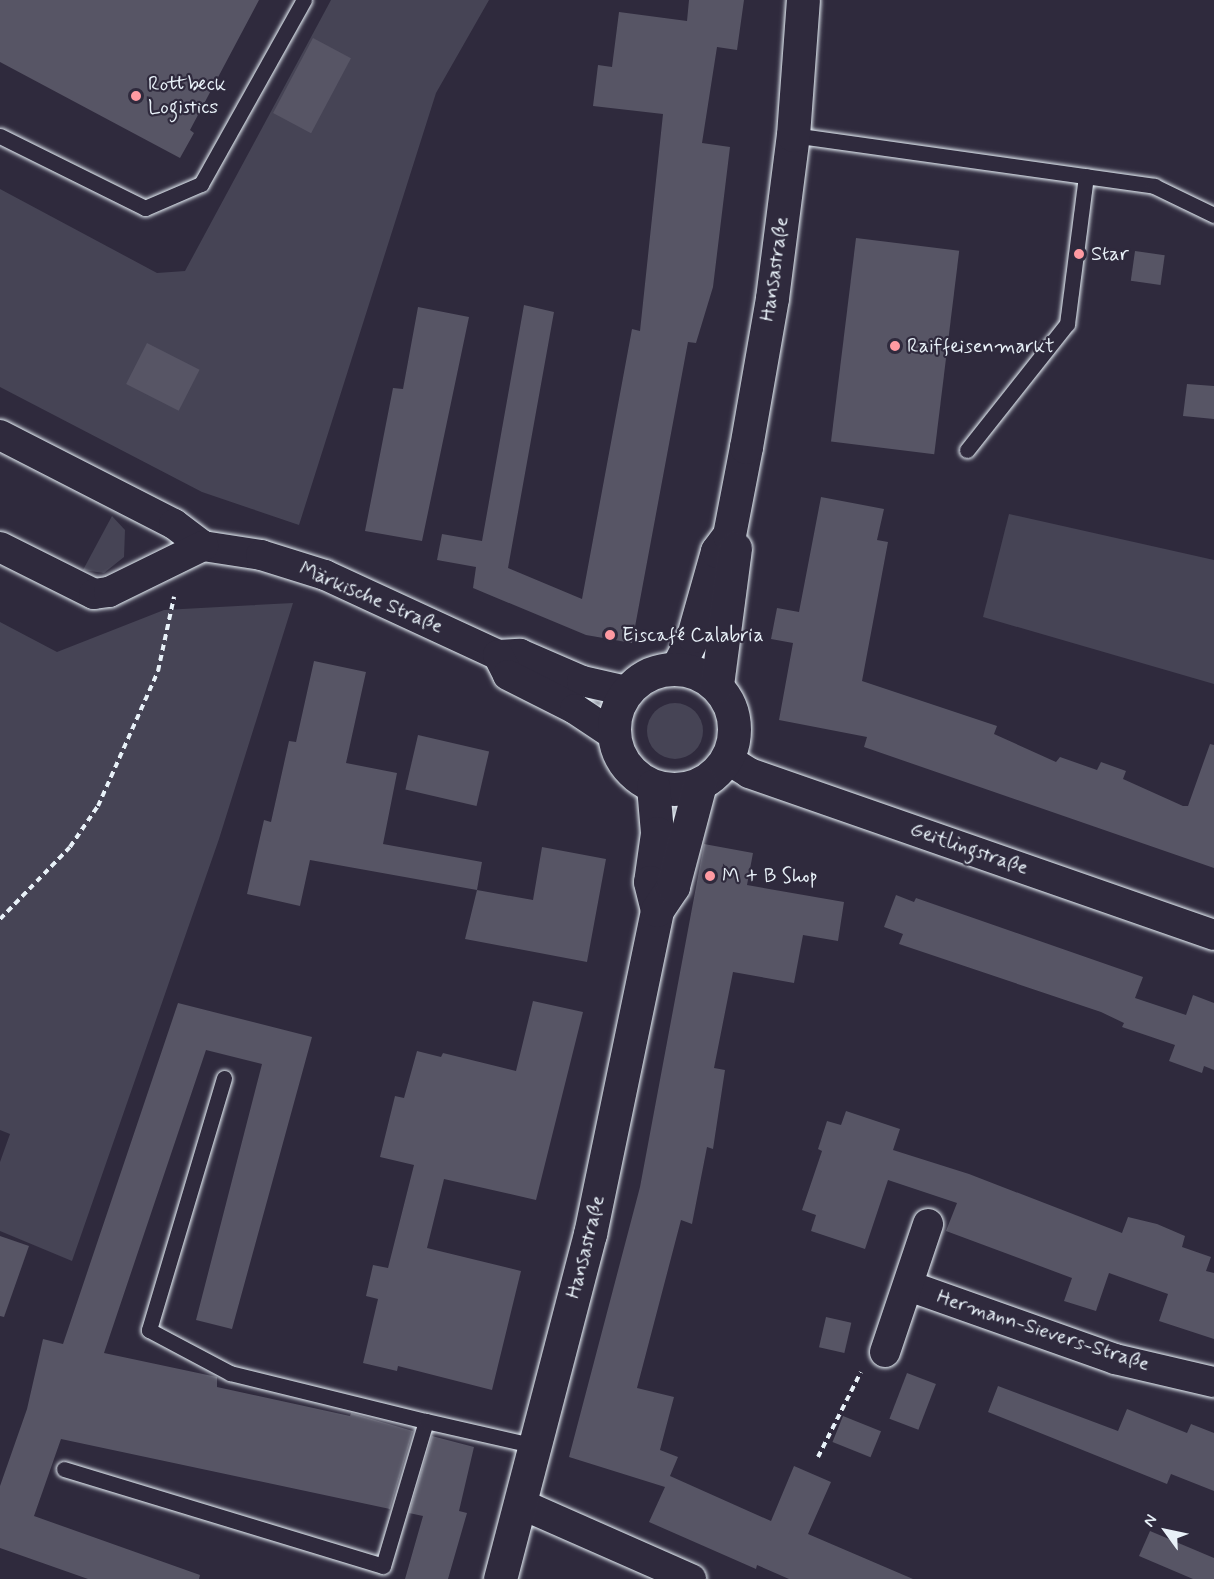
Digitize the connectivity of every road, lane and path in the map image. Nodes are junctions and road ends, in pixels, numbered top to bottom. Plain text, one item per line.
1 (304, 0) edge
2 (803, 0) edge
3 (793, 135) junction
4 (0, 136) edge
5 (1086, 176) junction
6 (1214, 215) edge
7 (0, 435) edge
8 (967, 450) dead end
9 (729, 535) junction
10 (203, 546) junction
11 (0, 547) edge
12 (160, 570) junction
13 (498, 655) junction
14 (677, 668) junction
15 (717, 685) junction
16 (626, 691) junction
17 (614, 735) junction
18 (727, 759) junction
19 (700, 784) junction
20 (653, 786) junction
21 (657, 910) junction
22 (0, 919) edge
23 (1214, 935) edge
24 (224, 1078) dead end
25 (927, 1224) dead end
26 (909, 1286) junction
27 (885, 1352) dead end
28 (1214, 1382) edge
29 (848, 1392) dead end
30 (426, 1421) junction
31 (536, 1446) junction
32 (818, 1457) dead end
33 (64, 1469) dead end
34 (521, 1504) junction
35 (500, 1579) edge
36 (691, 1579) edge

1 - 4 lane
2 - 3 street, Hansastraße
3 - 5 lane
3 - 9 street, Hansastraße
5 - 6 lane
5 - 8 lane
7 - 10 street, Märkische Straße
9 - 14 street, Hansastraße
9 - 15 street, Hansastraße
10 - 12 street
10 - 13 street, Märkische Straße
11 - 12 street
12 - 22 path
13 - 16 street, Märkische Straße
13 - 17 street, Märkische Straße
14 - 15 street
14 - 16 street
15 - 18 street
16 - 17 street
17 - 20 street
18 - 19 street
18 - 23 street, Geitlingstraße
19 - 20 street
19 - 21 street, Hansastraße
20 - 21 street, Hansastraße
21 - 31 street, Hansastraße
24 - 30 lane
25 - 26 street
26 - 27 street
26 - 28 street, Hermann-Sievers-Straße
29 - 32 path
30 - 31 lane
30 - 33 lane
31 - 34 street, Hansastraße
34 - 35 street, Hansastraße
34 - 36 street

